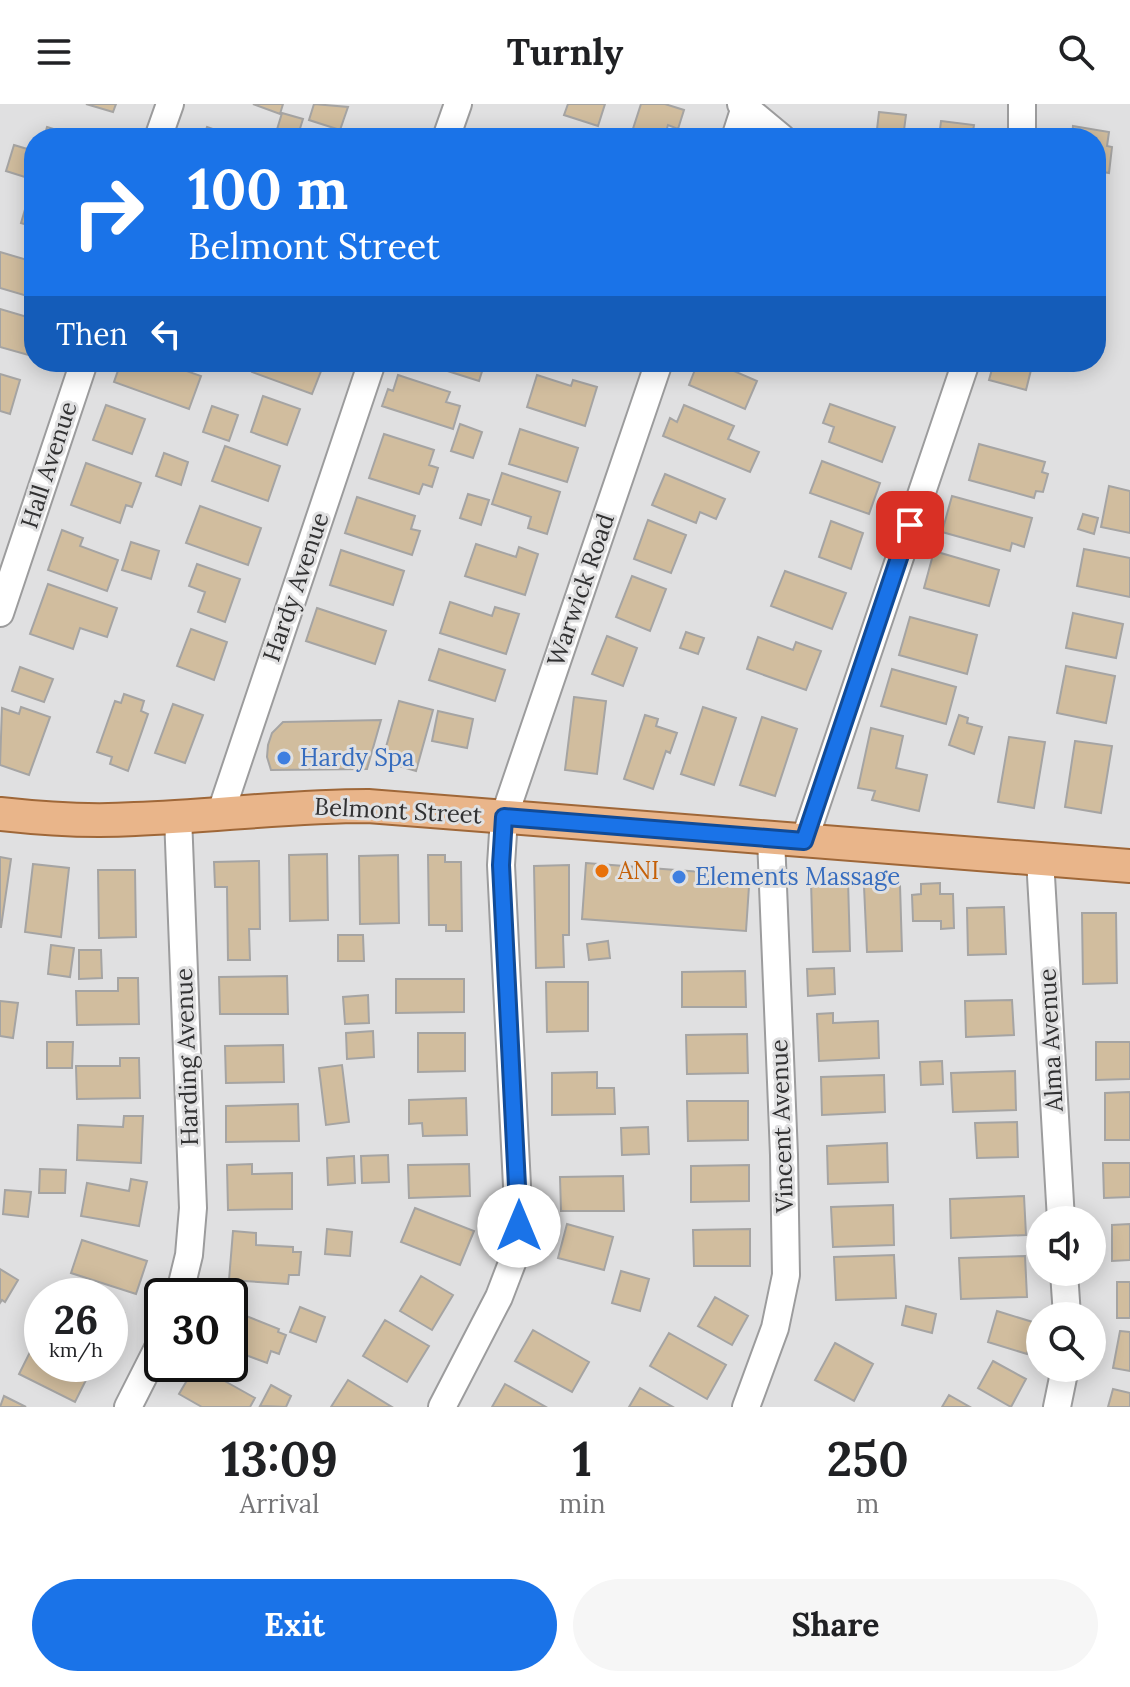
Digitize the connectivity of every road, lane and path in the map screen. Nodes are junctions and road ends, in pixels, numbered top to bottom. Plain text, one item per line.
1 (170, 104) edge
2 (458, 104) edge
3 (1022, 104) edge
4 (743, 106) edge
5 (162, 128) edge
6 (450, 128) edge
7 (738, 128) edge
8 (770, 128) edge
9 (1022, 128) edge
10 (81, 372) edge
11 (369, 372) edge
12 (656, 372) edge
13 (963, 372) edge
14 (0, 613) edge
15 (221, 812) junction
16 (0, 814) edge
17 (178, 816) junction
18 (504, 817) junction
19 (771, 838) junction
20 (804, 841) junction
21 (1040, 859) junction
22 (1130, 866) edge
23 (1060, 1206) edge
24 (183, 1278) edge
25 (144, 1375) edge
26 (1062, 1382) edge
27 (128, 1407) edge
28 (442, 1407) edge
29 (746, 1407) edge
30 (1057, 1407) edge

1 - 5 street
2 - 6 street
3 - 9 street
4 - 7 street
4 - 8 street
10 - 14 street, Hall Avenue
11 - 15 street, Hardy Avenue
12 - 18 street, Warwick Road
13 - 20 street
15 - 17 main road, Belmont Street
15 - 18 main road, Belmont Street
16 - 17 main road, Belmont Street
17 - 24 street, Harding Avenue
18 - 19 main road, Belmont Street
18 - 28 street, Warwick Road
19 - 20 main road, Belmont Street
19 - 29 street, Vincent Avenue
20 - 21 main road, Belmont Street
21 - 22 main road, Belmont Street
21 - 23 street, Alma Avenue
25 - 27 street
26 - 30 street

